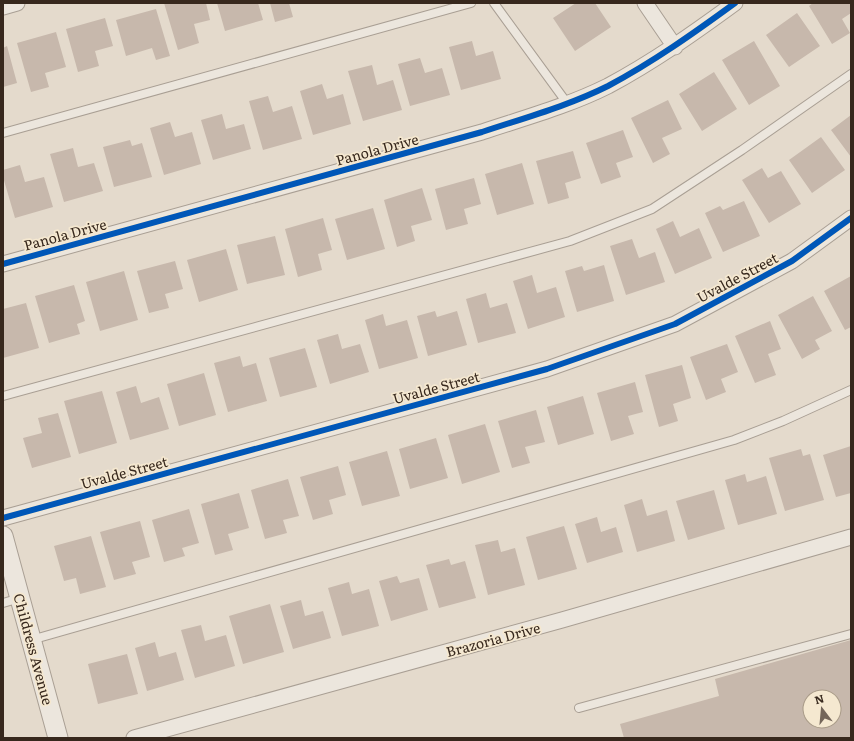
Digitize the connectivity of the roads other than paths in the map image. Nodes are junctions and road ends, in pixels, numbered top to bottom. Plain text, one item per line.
1 (17, 3) edge
2 (471, 3) edge
3 (494, 3) edge
4 (645, 3) edge
5 (735, 3) edge
6 (3, 7) edge
7 (675, 47) junction
8 (851, 74) edge
9 (567, 103) junction
10 (3, 133) edge
11 (851, 218) edge
12 (3, 264) edge
13 (851, 390) edge
14 (3, 396) edge
15 (3, 518) edge
16 (3, 536) edge
17 (851, 537) edge
18 (11, 600) edge
19 (851, 634) edge
20 (31, 640) junction
21 (579, 708) dead end
22 (58, 738) edge
23 (134, 738) edge

1 - 6 street
2 - 10 lane
3 - 9 lane
4 - 7 street
5 - 7 street, Panola Drive
7 - 9 street, Panola Drive
8 - 14 lane
9 - 12 street, Panola Drive
11 - 15 street, Uvalde Street
13 - 20 lane
16 - 18 street, Childress Avenue
17 - 23 street, Brazoria Drive
18 - 20 street, Childress Avenue
19 - 21 lane
20 - 22 street, Childress Avenue

